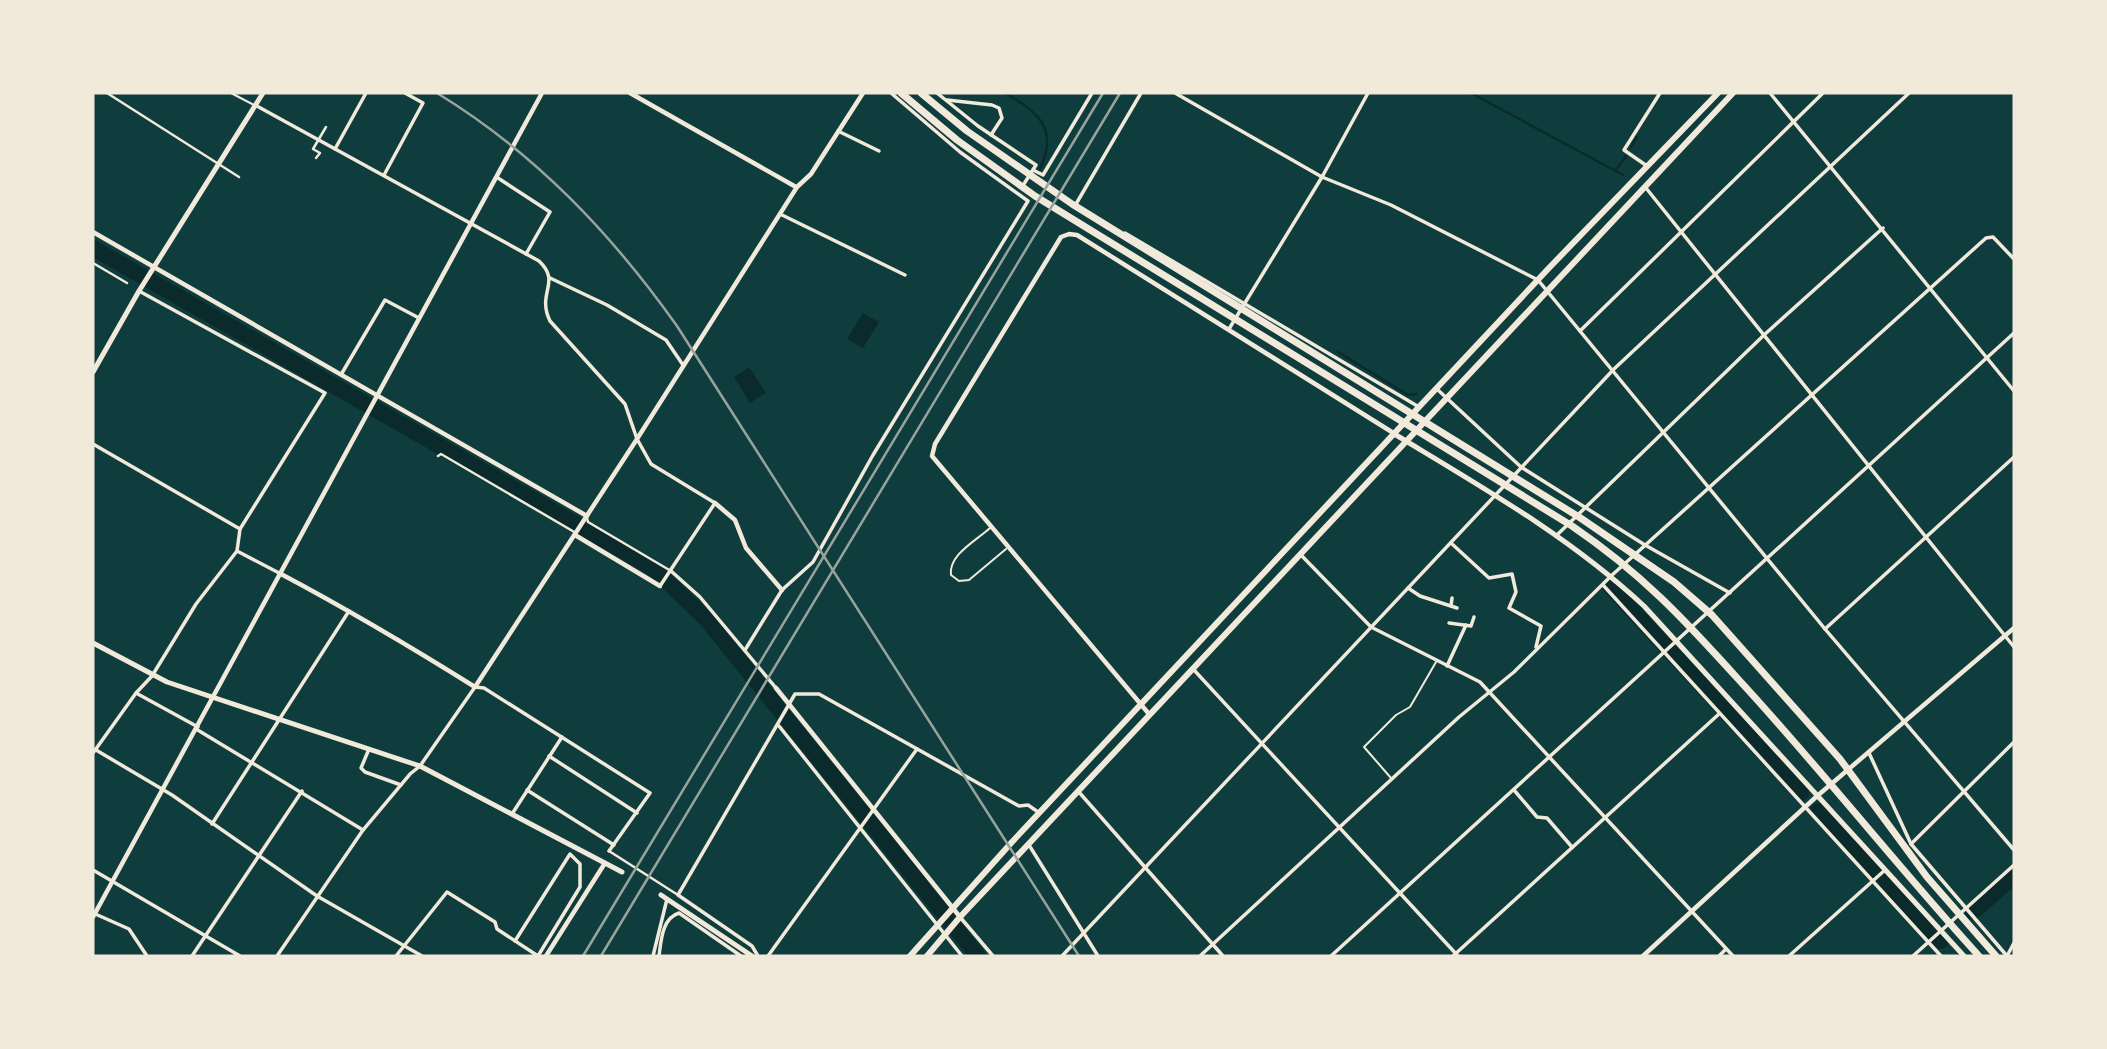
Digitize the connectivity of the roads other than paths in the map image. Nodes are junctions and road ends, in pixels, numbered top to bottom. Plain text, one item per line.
1 (107, 93) edge
2 (230, 93) edge
3 (263, 93) edge
4 (366, 93) edge
5 (405, 93) edge
6 (542, 93) edge
7 (630, 93) edge
8 (863, 93) edge
9 (891, 93) edge
10 (901, 93) edge
11 (921, 93) edge
12 (937, 93) edge
13 (1092, 93) edge
14 (1141, 93) edge
15 (1175, 93) edge
16 (1368, 93) edge
17 (1660, 93) edge
18 (1718, 93) edge
19 (1733, 93) edge
20 (1770, 93) edge
21 (1824, 93) edge
22 (1909, 93) edge
23 (945, 99) junction
24 (255, 105) junction
25 (1795, 122) junction
26 (326, 127) dead end
27 (838, 131) junction
28 (991, 135) junction
29 (335, 149) junction
30 (879, 151) dead end
31 (316, 158) dead end
32 (1830, 165) junction
33 (1648, 167) junction
34 (1033, 170) junction
35 (384, 175) junction
36 (239, 177) dead end
37 (1322, 177) junction
38 (498, 178) junction
39 (1644, 186) junction
40 (797, 187) junction
41 (1018, 193) junction
42 (780, 214) junction
43 (473, 225) junction
44 (1883, 228) junction
45 (93, 232) edge
46 (1681, 232) junction
47 (526, 254) junction
48 (2014, 260) edge
49 (93, 263) edge
50 (153, 268) junction
51 (1714, 273) junction
52 (905, 275) dead end
53 (550, 278) junction
54 (1538, 280) junction
55 (127, 283) dead end
56 (141, 288) junction
57 (1931, 288) junction
58 (1547, 292) junction
59 (1245, 303) junction
60 (421, 319) junction
61 (1229, 330) junction
62 (1580, 331) junction
63 (2014, 333) edge
64 (1764, 335) junction
65 (1988, 357) junction
66 (684, 366) junction
67 (1614, 369) junction
68 (93, 372) edge
69 (342, 373) junction
70 (1437, 390) junction
71 (2014, 391) edge
72 (380, 394) junction
73 (1813, 396) junction
74 (1447, 399) junction
75 (1421, 408) junction
76 (1663, 430) junction
77 (1396, 435) junction
78 (637, 439) junction
79 (1407, 442) junction
80 (93, 444) edge
81 (438, 456) dead end
82 (2014, 457) edge
83 (1867, 464) junction
84 (1521, 467) junction
85 (1711, 486) junction
86 (1496, 496) junction
87 (715, 503) junction
88 (1584, 507) junction
89 (587, 516) junction
90 (990, 528) junction
91 (240, 529) junction
92 (576, 533) junction
93 (1558, 534) junction
94 (1926, 538) junction
95 (1451, 543) junction
96 (1645, 545) junction
97 (1007, 548) junction
98 (237, 551) junction
99 (1301, 555) junction
100 (1768, 558) junction
101 (671, 571) junction
102 (281, 574) junction
103 (1611, 576) junction
104 (1602, 585) junction
105 (660, 586) joint
106 (1409, 588) junction
107 (782, 590) junction
108 (1730, 593) junction
109 (1452, 598) dead end
110 (1451, 606) junction
111 (1457, 608) dead end
112 (349, 610) junction
113 (1474, 617) dead end
114 (1449, 623) dead end
115 (1466, 625) junction
116 (1371, 627) junction
117 (2014, 628) edge
118 (1825, 629) junction
119 (2005, 636) junction
120 (1677, 642) junction
121 (93, 643) edge
122 (2014, 647) edge
123 (1536, 649) junction
124 (745, 650) junction
125 (1667, 650) junction
126 (1436, 661) junction
127 (1447, 666) junction
128 (1192, 668) junction
129 (152, 676) junction
130 (475, 687) junction
131 (776, 688) joint
132 (1489, 691) junction
133 (136, 693) junction
134 (213, 698) junction
135 (1141, 706) junction
136 (787, 707) junction
137 (1149, 714) junction
138 (1719, 714) junction
139 (281, 720) junction
140 (1905, 722) junction
141 (779, 725) junction
142 (197, 728) junction
143 (562, 737) junction
144 (2014, 742) edge
145 (1262, 743) junction
146 (369, 749) junction
147 (918, 749) junction
148 (94, 752) edge
149 (1869, 753) junction
150 (549, 756) junction
151 (1551, 756) junction
152 (253, 762) junction
153 (420, 766) junction
154 (1392, 779) junction
155 (401, 785) junction
156 (162, 789) junction
157 (527, 790) junction
158 (1514, 790) junction
159 (302, 791) junction
160 (1078, 791) junction
161 (1964, 791) junction
162 (1816, 797) junction
163 (1805, 809) junction
164 (637, 813) junction
165 (873, 813) junction
166 (1040, 813) junction
167 (512, 815) junction
168 (1606, 817) junction
169 (212, 824) junction
170 (1339, 827) junction
171 (862, 828) junction
172 (363, 830) junction
173 (1028, 844) junction
174 (1911, 844) junction
175 (614, 845) junction
176 (1572, 846) junction
177 (2014, 850) edge
178 (608, 851) joint
179 (259, 855) junction
180 (605, 863) junction
181 (2014, 865) edge
182 (1146, 867) junction
183 (93, 870) edge
184 (622, 872) dead end
185 (1882, 872) junction
186 (1874, 879) junction
187 (112, 881) junction
188 (1401, 893) junction
189 (661, 895) dead end
190 (678, 895) junction
191 (317, 896) junction
192 (667, 899) junction
193 (951, 909) junction
194 (1965, 909) junction
195 (1692, 912) junction
196 (94, 914) edge
197 (959, 918) junction
198 (939, 922) junction
199 (947, 932) junction
200 (1940, 932) junction
201 (1085, 934) junction
202 (206, 935) junction
203 (515, 941) junction
204 (1930, 941) junction
205 (2014, 943) edge
206 (1213, 944) junction
207 (404, 946) junction
208 (1726, 949) junction
209 (147, 956) edge
210 (192, 956) edge
211 (240, 956) edge
212 (277, 956) edge
213 (396, 956) edge
214 (422, 956) edge
215 (538, 956) edge
216 (546, 956) edge
217 (653, 956) edge
218 (659, 956) edge
219 (741, 956) edge
220 (752, 956) edge
221 (758, 956) edge
222 (768, 956) edge
223 (910, 956) edge
224 (928, 956) edge
225 (962, 956) edge
226 (993, 956) edge
227 (1062, 956) edge
228 (1098, 956) edge
229 (1200, 956) edge
230 (1223, 956) edge
231 (1331, 956) edge
232 (1456, 956) edge
233 (1643, 956) edge
234 (1719, 956) edge
235 (1733, 956) edge
236 (1789, 956) edge
237 (1913, 956) edge
238 (1941, 956) edge
239 (1964, 956) edge
240 (1979, 956) edge
241 (1996, 956) edge
242 (2007, 956) edge

1 - 36 street
2 - 24 lane
3 - 24 main road
4 - 29 street
5 - 35 street
6 - 38 street
7 - 40 street
8 - 27 street
9 - 41 street
10 - 240 highway
11 - 241 highway
12 - 23 street
13 - 34 street
14 - 59 street
15 - 37 street
16 - 37 street
17 - 33 street
18 - 33 highway
19 - 39 highway
20 - 25 street
21 - 25 street
22 - 32 street
23 - 28 street
23 - 28 street
24 - 29 street
24 - 50 main road
25 - 32 street
25 - 46 street
26 - 31 street
27 - 30 street
27 - 40 street
28 - 34 street
29 - 35 street
32 - 44 street
32 - 51 street
33 - 54 highway
34 - 41 street
35 - 43 street
37 - 54 street
37 - 59 street
38 - 43 street
38 - 47 street
39 - 46 street
39 - 58 highway
40 - 42 street
41 - 107 street
42 - 52 street
42 - 66 street
43 - 47 street
43 - 60 street
44 - 57 street
44 - 64 street
45 - 50 street
46 - 51 street
46 - 62 street
47 - 53 street
48 - 57 street
49 - 55 street
50 - 56 main road
50 - 69 street
51 - 64 street
51 - 67 street
53 - 66 street
53 - 78 street
54 - 58 street
54 - 70 highway
56 - 68 main road
56 - 91 street
57 - 65 street
57 - 73 street
58 - 62 street
58 - 74 highway
59 - 61 street
59 - 75 street
60 - 69 street
60 - 72 street
61 - 77 street
61 - 90 street
62 - 67 street
63 - 65 street
64 - 73 street
64 - 76 street
65 - 71 street
65 - 83 street
66 - 78 street
67 - 76 street
67 - 84 street
69 - 72 street
70 - 74 street
70 - 75 highway
72 - 89 street
72 - 102 street
73 - 83 street
73 - 85 street
74 - 79 highway
74 - 84 street
75 - 77 highway
76 - 85 street
76 - 88 street
77 - 79 main road
77 - 135 highway
78 - 87 street
78 - 89 street
79 - 86 main road
79 - 99 highway
80 - 91 street
81 - 92 street
82 - 94 street
83 - 94 street
83 - 100 street
84 - 86 street
84 - 88 street
85 - 96 street
85 - 100 street
86 - 93 main road
86 - 95 street
87 - 101 street
87 - 107 street
88 - 93 street
88 - 96 street
89 - 92 street
89 - 101 street
90 - 97 street
90 - 97 lane
91 - 98 street
92 - 105 street
92 - 130 street
93 - 103 main road
94 - 118 street
94 - 119 street
95 - 106 street
95 - 123 street
96 - 103 street
96 - 108 street
97 - 135 street
98 - 102 street
98 - 129 street
99 - 116 street
99 - 128 highway
100 - 108 street
100 - 118 street
101 - 105 street
101 - 124 street
102 - 112 street
102 - 134 street
103 - 104 street
103 - 120 main road
104 - 123 street
104 - 125 street
106 - 110 street
106 - 116 street
107 - 124 street
108 - 120 street
109 - 110 street
110 - 111 street
112 - 130 street
112 - 139 street
113 - 115 street
114 - 115 street
115 - 127 street
116 - 126 street
116 - 145 street
117 - 119 street
118 - 140 street
119 - 122 street
119 - 140 street
120 - 125 street
120 - 162 main road
121 - 129 main road
123 - 132 street
124 - 131 street
125 - 138 street
125 - 151 street
126 - 127 street
126 - 154 lane
127 - 132 street
128 - 137 highway
128 - 145 street
129 - 133 street
129 - 134 main road
130 - 143 street
130 - 153 street
131 - 136 street
132 - 151 street
132 - 154 street
133 - 142 street
133 - 148 street
134 - 139 main road
134 - 142 street
135 - 137 street
135 - 166 highway
136 - 141 street
136 - 147 street
136 - 165 street
137 - 160 highway
138 - 163 street
138 - 168 street
139 - 146 main road
139 - 152 street
140 - 149 street
140 - 161 street
141 - 171 street
141 - 190 street
142 - 152 street
142 - 156 street
143 - 150 street
143 - 164 street
144 - 161 street
145 - 170 street
145 - 182 street
146 - 153 main road
146 - 155 street
147 - 165 street
147 - 166 street
148 - 156 street
149 - 162 street
149 - 174 street
150 - 157 street
150 - 164 street
151 - 158 street
151 - 168 street
152 - 159 street
152 - 169 street
153 - 155 street
153 - 167 main road
154 - 170 street
155 - 172 street
156 - 169 street
156 - 187 street
157 - 167 street
157 - 175 street
158 - 176 street
158 - 188 street
159 - 172 street
159 - 179 street
160 - 173 highway
160 - 182 street
161 - 174 street
161 - 177 street
162 - 163 street
162 - 185 main road
163 - 186 street
163 - 195 street
164 - 175 street
165 - 171 street
165 - 193 street
166 - 193 highway
167 - 180 main road
168 - 176 street
168 - 195 street
169 - 179 street
170 - 188 street
170 - 206 street
171 - 198 street
171 - 222 street
172 - 191 street
173 - 197 highway
173 - 201 street
174 - 194 street
175 - 178 street
176 - 232 street
178 - 190 street
179 - 191 street
179 - 202 street
180 - 184 main road
180 - 216 street
181 - 194 street
182 - 201 street
182 - 206 street
183 - 187 street
185 - 186 street
185 - 200 main road
186 - 204 street
186 - 236 street
187 - 196 street
187 - 202 street
188 - 231 street
188 - 232 street
189 - 192 main road
190 - 221 street
191 - 207 street
191 - 212 street
192 - 217 street
192 - 220 main road
193 - 197 street
193 - 198 highway
194 - 200 street
194 - 242 street
195 - 208 street
195 - 233 street
196 - 209 street
197 - 199 highway
197 - 226 street
198 - 199 street
198 - 223 highway
199 - 224 highway
199 - 225 street
200 - 204 street
200 - 239 main road
201 - 227 street
201 - 228 street
202 - 210 street
202 - 211 street
203 - 207 street
203 - 215 street
203 - 215 street
204 - 237 street
204 - 238 street
205 - 242 street
206 - 229 street
206 - 230 street
207 - 213 street
207 - 214 street
208 - 234 street
208 - 235 street
218 - 219 street

